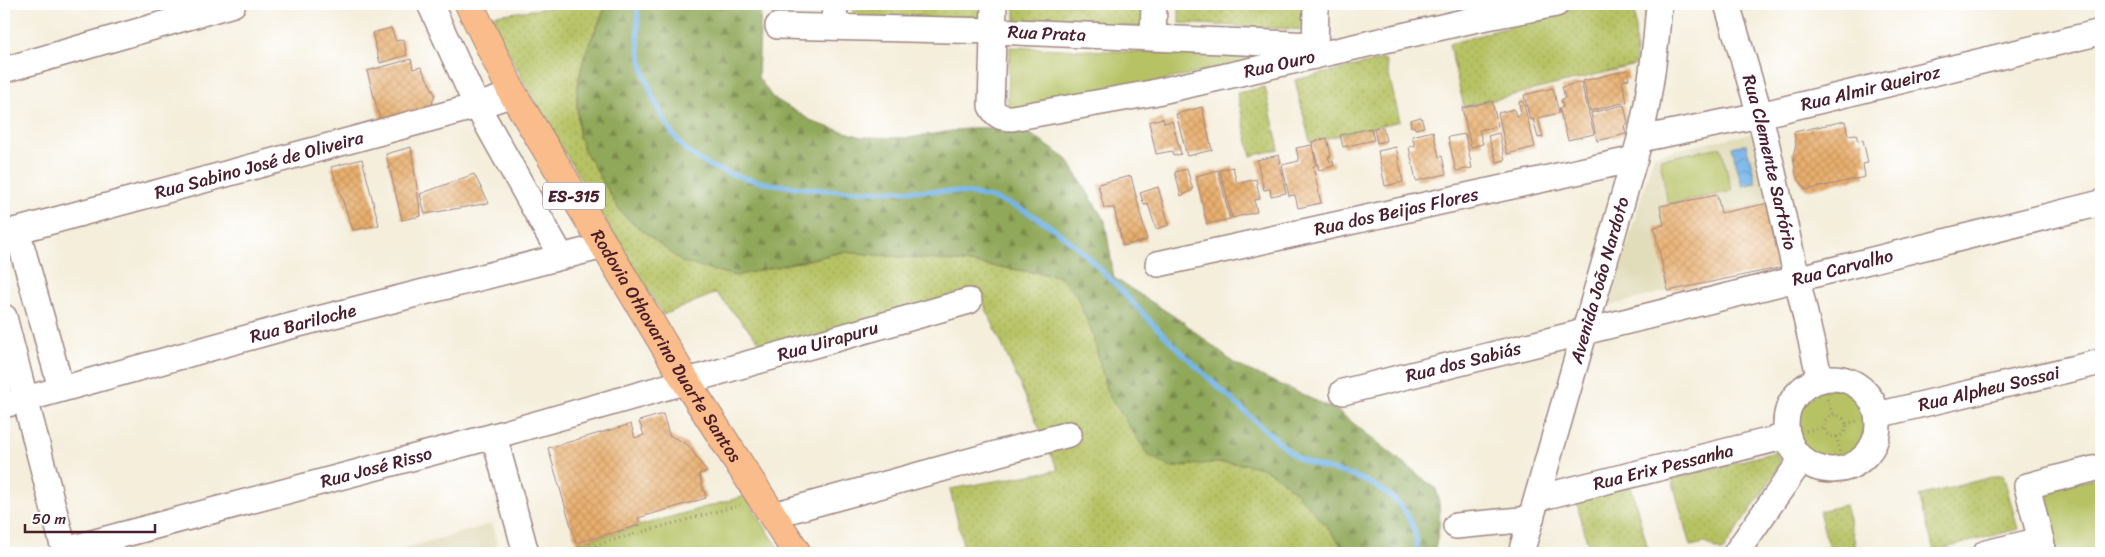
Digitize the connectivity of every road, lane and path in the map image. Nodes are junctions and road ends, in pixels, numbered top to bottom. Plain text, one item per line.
1 (233, 4) edge
2 (430, 4) edge
3 (469, 4) edge
4 (994, 4) edge
5 (1154, 4) edge
6 (1316, 4) edge
7 (1556, 4) edge
8 (1659, 4) edge
9 (1727, 4) edge
10 (1477, 11) edge
11 (835, 16) edge
12 (778, 26) dead end
13 (994, 32) junction
14 (2101, 32) edge
15 (1153, 37) junction
16 (1315, 51) junction
17 (4, 70) edge
18 (513, 94) junction
19 (477, 106) junction
20 (1760, 115) junction
21 (1637, 149) junction
22 (2101, 203) edge
23 (11, 232) edge
24 (604, 246) junction
25 (562, 256) junction
26 (1158, 264) dead end
27 (1797, 278) junction
28 (969, 302) dead end
29 (4, 317) edge
30 (1584, 331) junction
31 (2101, 362) edge
32 (1820, 380) junction
33 (688, 383) junction
34 (61, 388) junction
35 (1343, 392) dead end
36 (14, 402) edge
37 (1876, 415) junction
38 (1069, 434) dead end
39 (494, 436) junction
40 (1788, 436) junction
41 (1837, 436) junction
42 (1802, 459) junction
43 (2101, 467) edge
44 (1843, 469) junction
45 (746, 508) dead end
46 (1535, 509) junction
47 (773, 515) junction
48 (1456, 526) dead end
49 (2043, 547) edge
50 (65, 552) edge
51 (526, 553) edge
52 (566, 553) edge
53 (797, 553) edge
54 (1521, 553) edge
55 (1736, 553) edge
56 (1986, 553) edge

1 - 17 street
2 - 19 street
3 - 18 main road, Rodovia Othovarino Duarte Santos / ES-315
4 - 13 street
5 - 15 street
6 - 16 street
7 - 10 street, Rua Ouro
8 - 21 street, Avenida João Nardoto
9 - 20 street, Rua Clemente Sartório
10 - 16 street, Rua Ouro
11 - 12 street, Rua Prata
11 - 13 street, Rua Prata
13 - 15 street, Rua Prata
13 - 16 street, Rua Ouro
14 - 20 street, Rua Almir Queiroz
15 - 16 street, Rua Prata
18 - 19 street, Rua Sabino José de Oliveira
18 - 24 main road, Rodovia Othovarino Duarte Santos / ES-315
19 - 23 street, Rua Sabino José de Oliveira
19 - 25 street
20 - 21 street, Rua Almir Queiroz
20 - 27 street, Rua Clemente Sartório
21 - 26 street, Rua dos Beijas Flores
21 - 30 street, Avenida João Nardoto
22 - 27 street, Rua Carvalho
23 - 34 street
24 - 25 street, Rua Bariloche
24 - 33 main road, Rodovia Othovarino Duarte Santos / ES-315
25 - 34 street, Rua Bariloche
27 - 30 street, Rua Carvalho
27 - 32 street, Rua Clemente Sartório
28 - 33 street, Rua Uirapuru
29 - 36 street
30 - 35 street, Rua dos Sabiás
30 - 46 street, Avenida João Nardoto
31 - 37 street, Rua Alpheu Sossai
32 - 37 street
32 - 40 street
33 - 39 street, Rua José Risso
33 - 47 main road, Rodovia Othovarino Duarte Santos / ES-315
34 - 36 street, Rua Bariloche
36 - 50 street
37 - 44 street
38 - 47 street
39 - 50 street, Rua José Risso
39 - 51 street
40 - 42 street
40 - 46 street, Rua Erix Pessanha
41 - 41 path
41 - 44 path
42 - 44 street
42 - 55 street
43 - 49 street
45 - 52 path
46 - 48 street, Rua Erix Pessanha
46 - 54 street, Avenida João Nardoto
47 - 53 main road, Rodovia Othovarino Duarte Santos / ES-315
49 - 56 street

